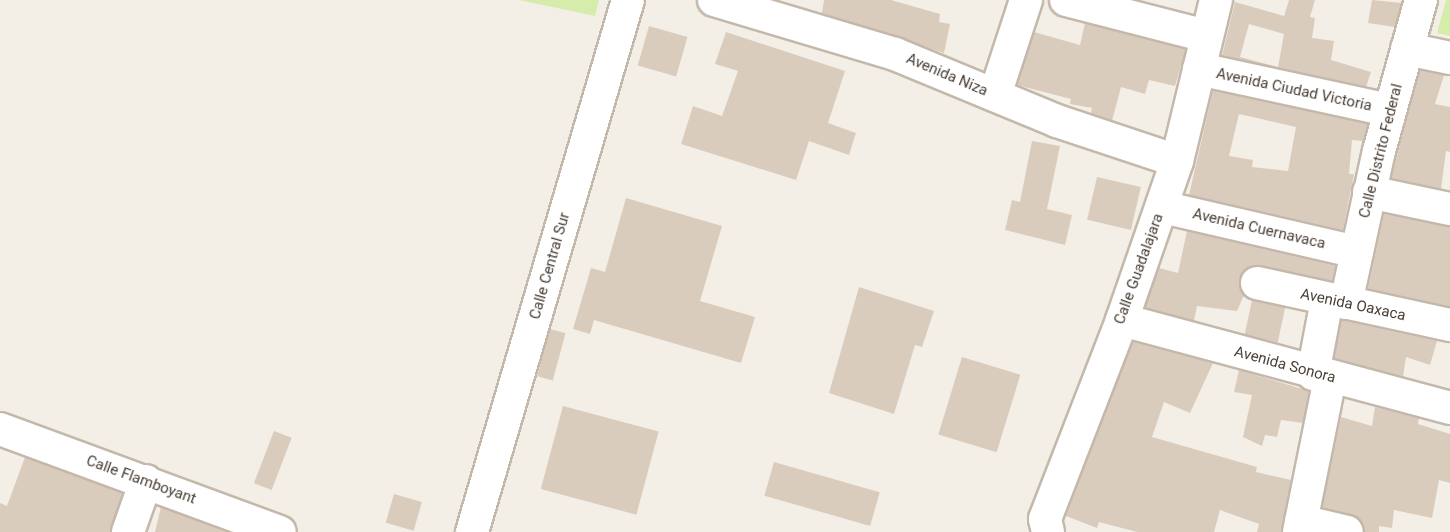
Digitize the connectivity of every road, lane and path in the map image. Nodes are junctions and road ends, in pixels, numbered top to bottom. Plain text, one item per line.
1 (628, 0) edge
2 (714, 0) edge
3 (1026, 0) edge
4 (1066, 0) edge
5 (1216, 0) edge
6 (1421, 0) edge
7 (757, 6) edge
8 (1206, 36) junction
9 (1407, 49) junction
10 (1450, 58) edge
11 (1199, 69) junction
12 (995, 95) junction
13 (1389, 110) junction
14 (1177, 161) junction
15 (1369, 192) junction
16 (1162, 207) junction
17 (1450, 209) edge
18 (1356, 252) junction
19 (1257, 283) dead end
20 (1337, 302) junction
21 (1122, 320) junction
22 (1450, 325) edge
23 (1322, 376) junction
24 (1450, 408) edge
25 (0, 429) edge
26 (146, 481) junction
27 (1300, 527) edge
28 (128, 532) edge
29 (280, 532) edge
30 (472, 532) edge
31 (1048, 532) edge
32 (1347, 532) edge

1 - 30 street, Calle Central Sur
2 - 7 street, Avenida Niza
3 - 12 street
4 - 8 street
5 - 8 street, Calle Guadalajara
6 - 9 street, Calle Distrito Federal
7 - 12 street, Avenida Niza
8 - 11 street, Calle Guadalajara
9 - 10 street
9 - 13 street, Calle Distrito Federal
11 - 13 street, Avenida Ciudad Victoria
11 - 14 street, Calle Guadalajara
12 - 14 street, Avenida Niza
13 - 15 street, Calle Distrito Federal
14 - 16 street, Calle Guadalajara
15 - 17 street
15 - 18 street, Calle Distrito Federal
16 - 18 street, Avenida Cuernavaca
16 - 21 street, Calle Guadalajara
18 - 20 street, Calle Distrito Federal
19 - 20 street, Avenida Oaxaca
20 - 22 street, Avenida Oaxaca
20 - 23 street, Calle Distrito Federal
21 - 23 street, Avenida Sonora
21 - 31 street, Calle Guadalajara
23 - 24 street, Avenida Sonora
23 - 27 street, Calle Distrito Federal
25 - 26 street, Calle Flamboyant
26 - 28 street
26 - 29 street, Calle Flamboyant
27 - 32 street

